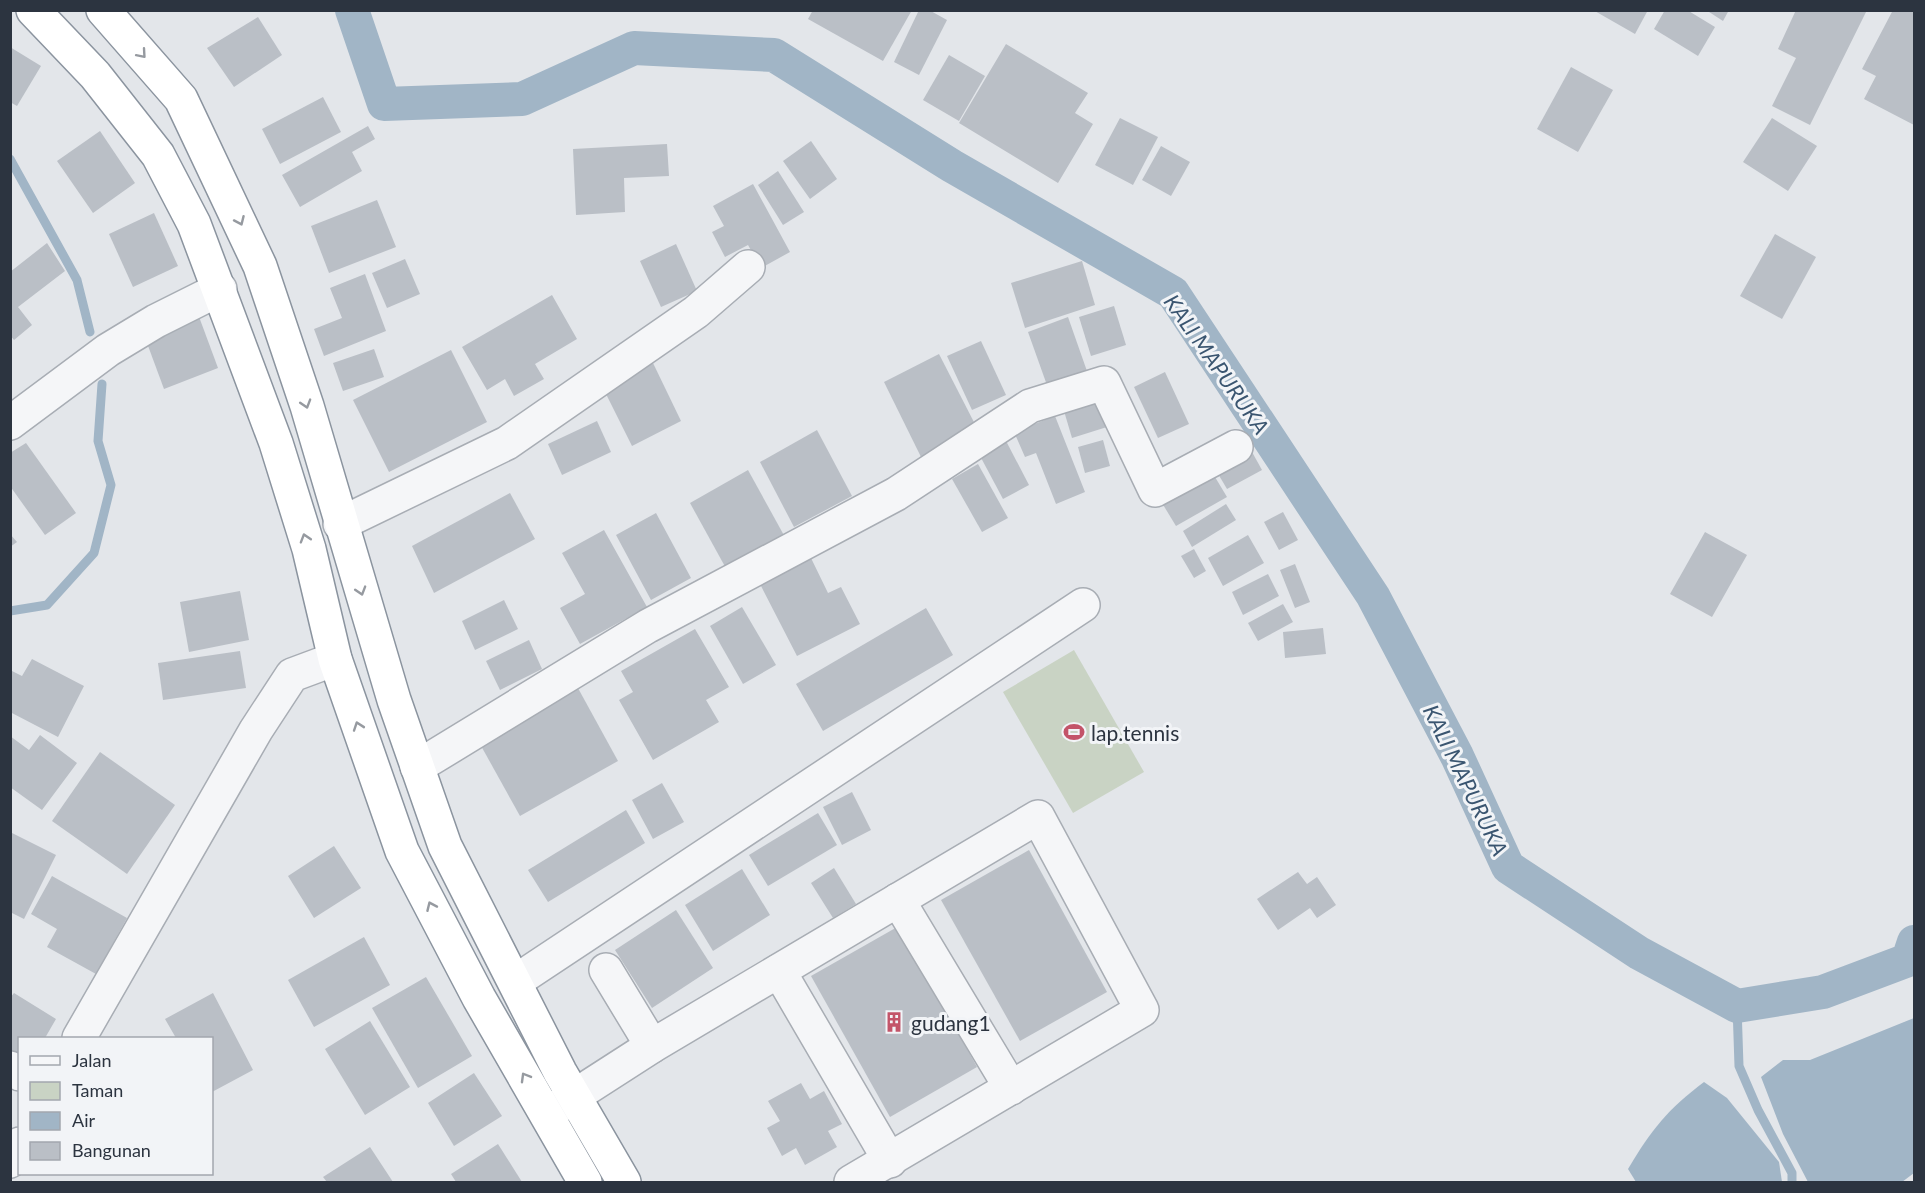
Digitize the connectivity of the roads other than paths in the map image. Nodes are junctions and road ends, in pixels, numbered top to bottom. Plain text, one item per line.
1 (33, 10) edge
2 (103, 10) edge
3 (748, 267) dead end
4 (220, 289) junction
5 (10, 423) edge
6 (1236, 447) dead end
7 (340, 524) junction
8 (1083, 605) dead end
9 (335, 659) junction
10 (417, 767) junction
11 (898, 900) junction
12 (606, 970) dead end
13 (779, 971) junction
14 (516, 981) junction
15 (80, 1037) edge
16 (652, 1046) junction
17 (1011, 1088) junction
18 (574, 1095) junction
19 (547, 1114) junction
20 (18, 1147) edge
21 (10, 1161) edge
22 (890, 1161) junction
23 (585, 1182) edge
24 (624, 1182) edge
25 (851, 1182) edge

1 - 4 highway
2 -> 7 highway
3 - 7 street
4 - 5 street
9 -> 4 highway
6 - 10 street
7 -> 10 highway
8 - 14 street
9 - 15 street
19 -> 9 highway
10 - 14 highway
11 - 13 street
11 - 17 street
11 - 17 street
12 - 16 street
13 - 16 street
13 - 22 street
14 - 18 highway
16 - 18 street
17 - 22 street
18 - 19 street
18 - 24 highway
19 - 23 highway
20 - 21 street
22 - 25 street

